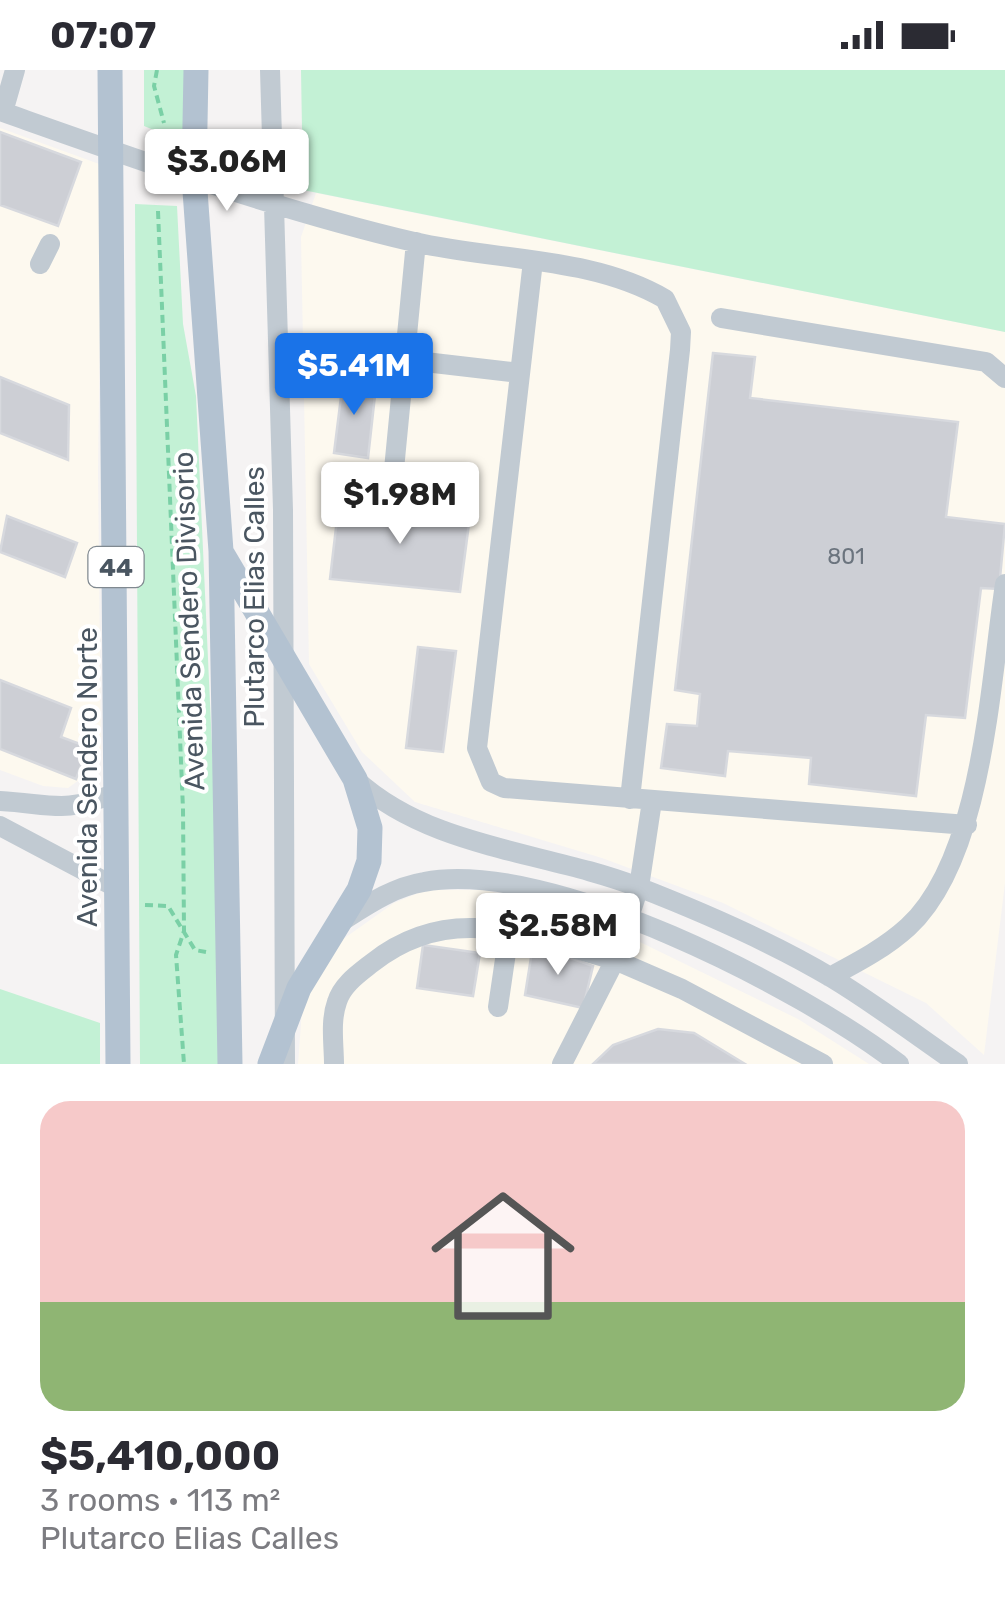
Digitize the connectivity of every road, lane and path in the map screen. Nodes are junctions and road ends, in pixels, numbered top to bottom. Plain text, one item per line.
1 (16, 70) edge
2 (110, 70) edge
3 (157, 70) edge
4 (196, 70) edge
5 (270, 70) edge
6 (1, 111) edge
7 (164, 123) dead end
8 (111, 150) junction
9 (194, 177) junction
10 (274, 202) junction
11 (158, 211) dead end
12 (416, 242) junction
13 (50, 244) dead end
14 (533, 260) junction
15 (40, 264) dead end
16 (721, 318) dead end
17 (279, 345) junction
18 (404, 360) junction
19 (520, 373) junction
20 (1005, 378) edge
21 (392, 490) dead end
22 (220, 551) junction
23 (1005, 584) edge
24 (280, 652) junction
25 (355, 779) junction
26 (116, 793) junction
27 (630, 799) junction
28 (0, 801) edge
29 (652, 801) junction
30 (53, 810) junction
31 (967, 825) junction
32 (0, 826) edge
33 (43, 846) junction
34 (638, 887) junction
35 (117, 888) junction
36 (144, 905) dead end
37 (631, 917) junction
38 (340, 922) junction
39 (184, 931) junction
40 (509, 932) junction
41 (215, 953) dead end
42 (615, 960) junction
43 (830, 977) junction
44 (498, 1007) dead end
45 (285, 1023) junction
46 (118, 1064) edge
47 (184, 1064) edge
48 (230, 1064) edge
49 (270, 1064) edge
50 (285, 1064) edge
51 (334, 1064) edge
52 (562, 1064) edge
53 (823, 1064) edge
54 (900, 1064) edge
55 (958, 1064) edge

1 - 6 street
2 - 8 main road, Avenida Sendero Norte / 44
3 - 7 path
4 - 9 main road
5 - 10 street, Plutarco Elias Calles
6 - 8 street
8 - 9 street
8 - 26 main road, Avenida Sendero Norte / 44
9 - 10 street
9 - 22 main road, Avenida Sendero Divisorio
10 - 12 street
10 - 17 street, Plutarco Elias Calles
11 - 39 path
12 - 14 street
12 - 18 street
13 - 15 street
14 - 19 street
14 - 27 street
16 - 20 street
17 - 18 street
17 - 24 street, Plutarco Elias Calles
18 - 19 street
18 - 21 street
19 - 27 street
22 - 24 main road
22 - 48 main road, Avenida Sendero Divisorio
23 - 31 street
24 - 25 main road
24 - 45 street, Plutarco Elias Calles
25 - 34 street
25 - 38 main road
26 - 30 street
26 - 35 main road, Avenida Sendero Norte / 44
27 - 29 street
28 - 30 street
29 - 31 street
29 - 34 street
30 - 33 street
31 - 43 street
32 - 33 street
33 - 35 street
34 - 37 street
34 - 43 street
35 - 46 main road, Avenida Sendero Norte / 44
36 - 39 path
37 - 38 street
37 - 42 street
37 - 54 street
38 - 45 main road
39 - 41 path
39 - 47 path
40 - 42 street
40 - 44 street
40 - 51 street
42 - 52 street
42 - 53 street
43 - 55 street
45 - 49 main road
45 - 50 street, Plutarco Elias Calles

